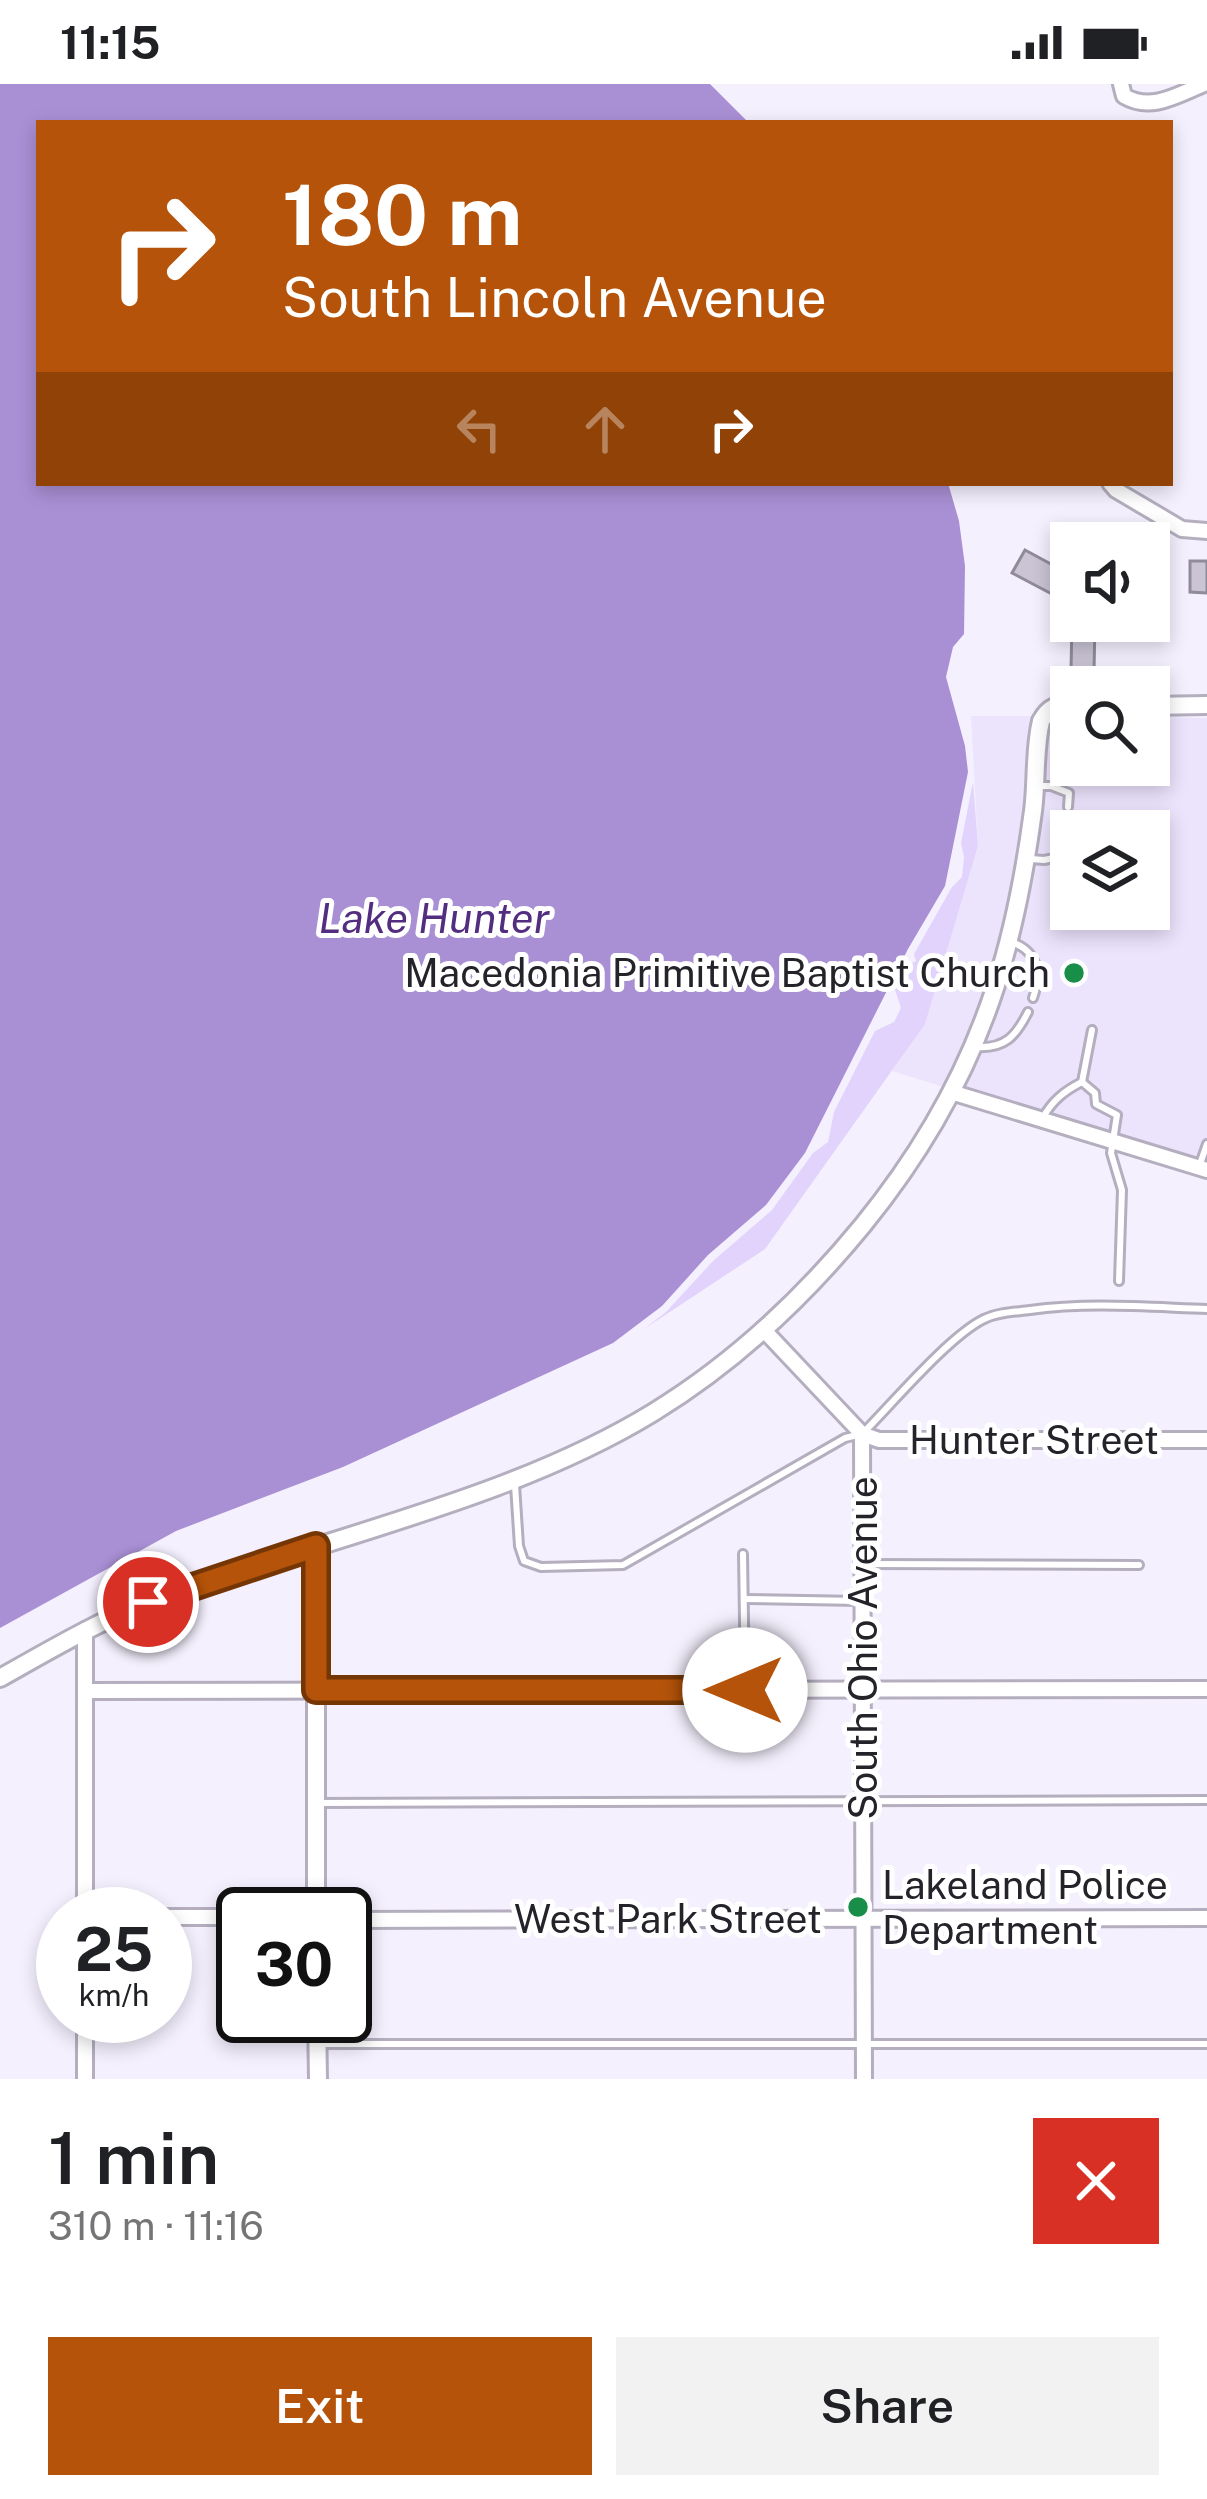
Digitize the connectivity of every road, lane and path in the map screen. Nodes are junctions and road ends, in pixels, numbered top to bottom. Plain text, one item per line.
1 (1121, 84) edge
2 (1204, 84) edge
3 (1113, 486) edge
4 (1207, 531) edge
5 (1207, 705) edge
6 (1170, 706) edge
7 (1050, 708) edge
8 (1035, 786) junction
9 (1068, 807) dead end
10 (1026, 858) junction
11 (1050, 859) edge
12 (1009, 941) junction
13 (1033, 998) dead end
14 (1028, 1012) dead end
15 (1092, 1030) dead end
16 (973, 1047) junction
17 (1082, 1082) junction
18 (951, 1092) junction
19 (1042, 1120) junction
20 (1112, 1142) junction
21 (1207, 1144) edge
22 (1203, 1169) edge
23 (1119, 1281) dead end
24 (1207, 1310) edge
25 (763, 1329) junction
26 (862, 1434) junction
27 (1207, 1440) edge
28 (514, 1478) junction
29 (316, 1546) junction
30 (743, 1554) dead end
31 (862, 1564) junction
32 (1138, 1565) dead end
33 (744, 1599) junction
34 (861, 1601) junction
35 (85, 1630) junction
36 (0, 1678) edge
37 (1207, 1689) edge
38 (316, 1690) junction
39 (745, 1690) junction
40 (863, 1690) junction
41 (85, 1691) junction
42 (863, 1800) junction
43 (1207, 1800) edge
44 (316, 1803) junction
45 (85, 1887) edge
46 (316, 1887) edge
47 (1207, 1918) edge
48 (372, 1920) edge
49 (863, 1920) junction
50 (85, 2043) edge
51 (864, 2043) junction
52 (317, 2044) joint
53 (1207, 2044) edge
54 (85, 2079) edge
55 (318, 2079) edge
56 (864, 2079) edge

1 - 2 street
3 - 4 street
5 - 6 street
7 - 8 street
8 - 9 lane
8 - 10 street
10 - 11 lane
10 - 12 street
12 - 13 lane
12 - 16 street
14 - 16 lane
15 - 17 lane
16 - 18 street
17 - 19 lane
17 - 20 lane
18 - 19 street
18 - 25 street
19 - 20 street
20 - 22 street
20 - 23 lane
21 - 22 lane
24 - 26 lane
25 - 26 street, Hunter Street
25 - 28 street
26 - 27 street, Hunter Street
26 - 28 lane
26 - 31 street, South Ohio Avenue
28 - 29 street
29 - 35 street
29 - 38 street
30 - 33 lane
31 - 32 lane
31 - 34 street, South Ohio Avenue
33 - 34 lane
33 - 39 lane
34 - 40 street, South Ohio Avenue
35 - 36 street
35 - 41 street
37 - 40 street
38 - 39 street
38 - 41 street
38 - 44 street
39 - 40 street
40 - 42 street, South Ohio Avenue
41 - 45 street
42 - 43 lane
42 - 44 lane
42 - 49 street, South Ohio Avenue
44 - 46 street
47 - 49 street, West Park Street
48 - 49 street, West Park Street
49 - 51 street, South Ohio Avenue
50 - 54 street
51 - 52 lane
51 - 53 lane
51 - 56 street, South Ohio Avenue
52 - 55 street

